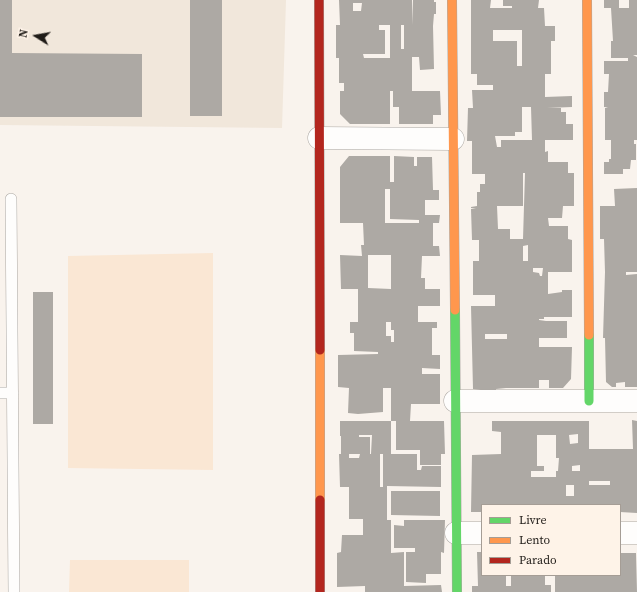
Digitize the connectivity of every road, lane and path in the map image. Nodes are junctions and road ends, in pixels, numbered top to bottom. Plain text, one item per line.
1 (319, 0) edge
2 (452, 0) edge
3 (587, 0) edge
4 (319, 138) junction
5 (453, 139) junction
6 (11, 199) dead end
7 (13, 392) junction
8 (0, 393) edge
9 (455, 401) junction
10 (589, 401) junction
11 (637, 401) edge
12 (456, 533) junction
13 (481, 533) edge
14 (621, 533) edge
15 (637, 533) edge
16 (14, 592) edge
17 (320, 592) edge
18 (456, 592) edge

1 - 4 street
2 - 5 street
3 - 10 street
4 - 5 street
4 - 17 street
5 - 9 street
6 - 7 lane
7 - 8 lane
7 - 16 lane
9 - 10 street
9 - 12 street
10 - 11 street
12 - 13 street
12 - 18 street
14 - 15 street

